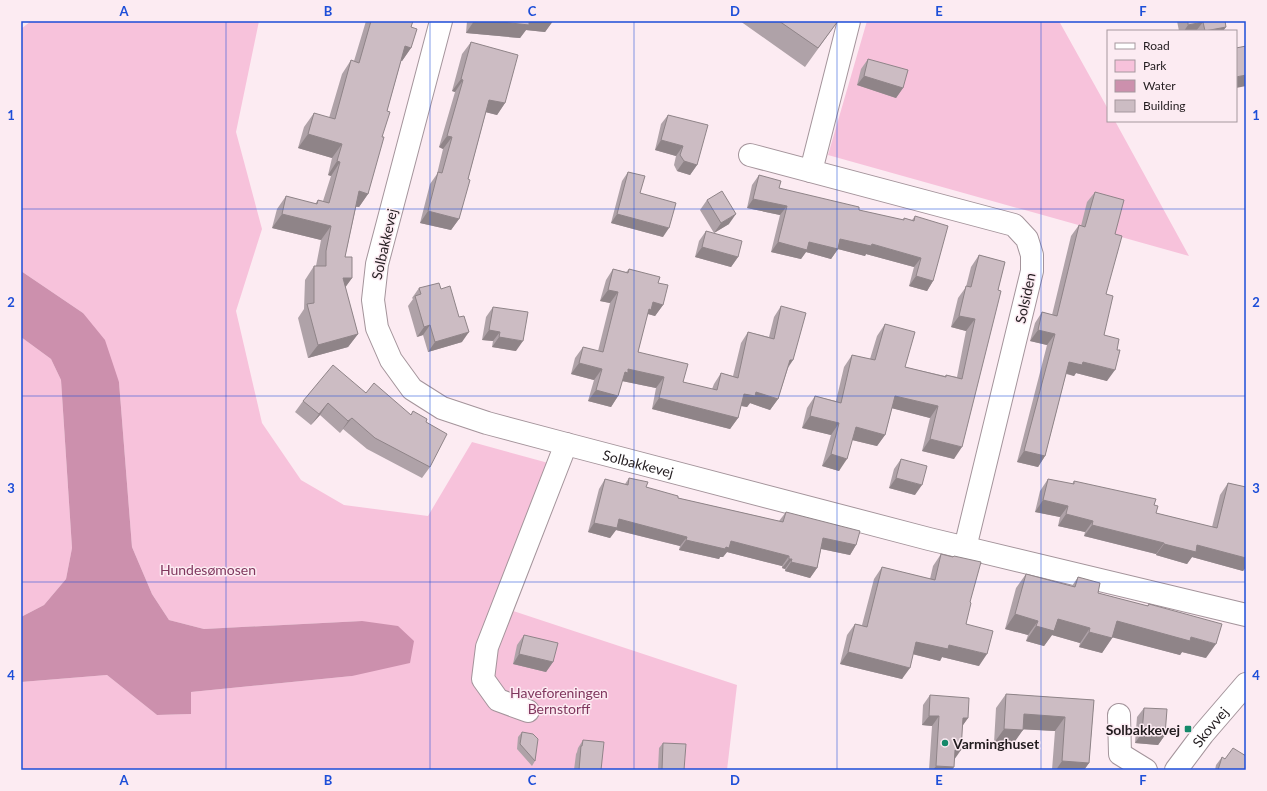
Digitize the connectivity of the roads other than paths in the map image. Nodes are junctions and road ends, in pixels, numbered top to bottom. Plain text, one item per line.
1 (441, 21) edge
2 (849, 21) edge
3 (750, 154) dead end
4 (811, 171) junction
5 (566, 444) junction
6 (965, 548) junction
7 (1246, 615) edge
8 (1246, 684) edge
9 (528, 711) dead end
10 (1119, 715) dead end
11 (1146, 770) edge
12 (1176, 770) edge

1 - 5 street, Solbakkevej
2 - 4 street
3 - 4 street, Solsiden
4 - 6 street, Solsiden
5 - 6 street, Solbakkevej
5 - 9 street
6 - 7 street, Solbakkevej
8 - 12 street, Skovvej
10 - 11 street

